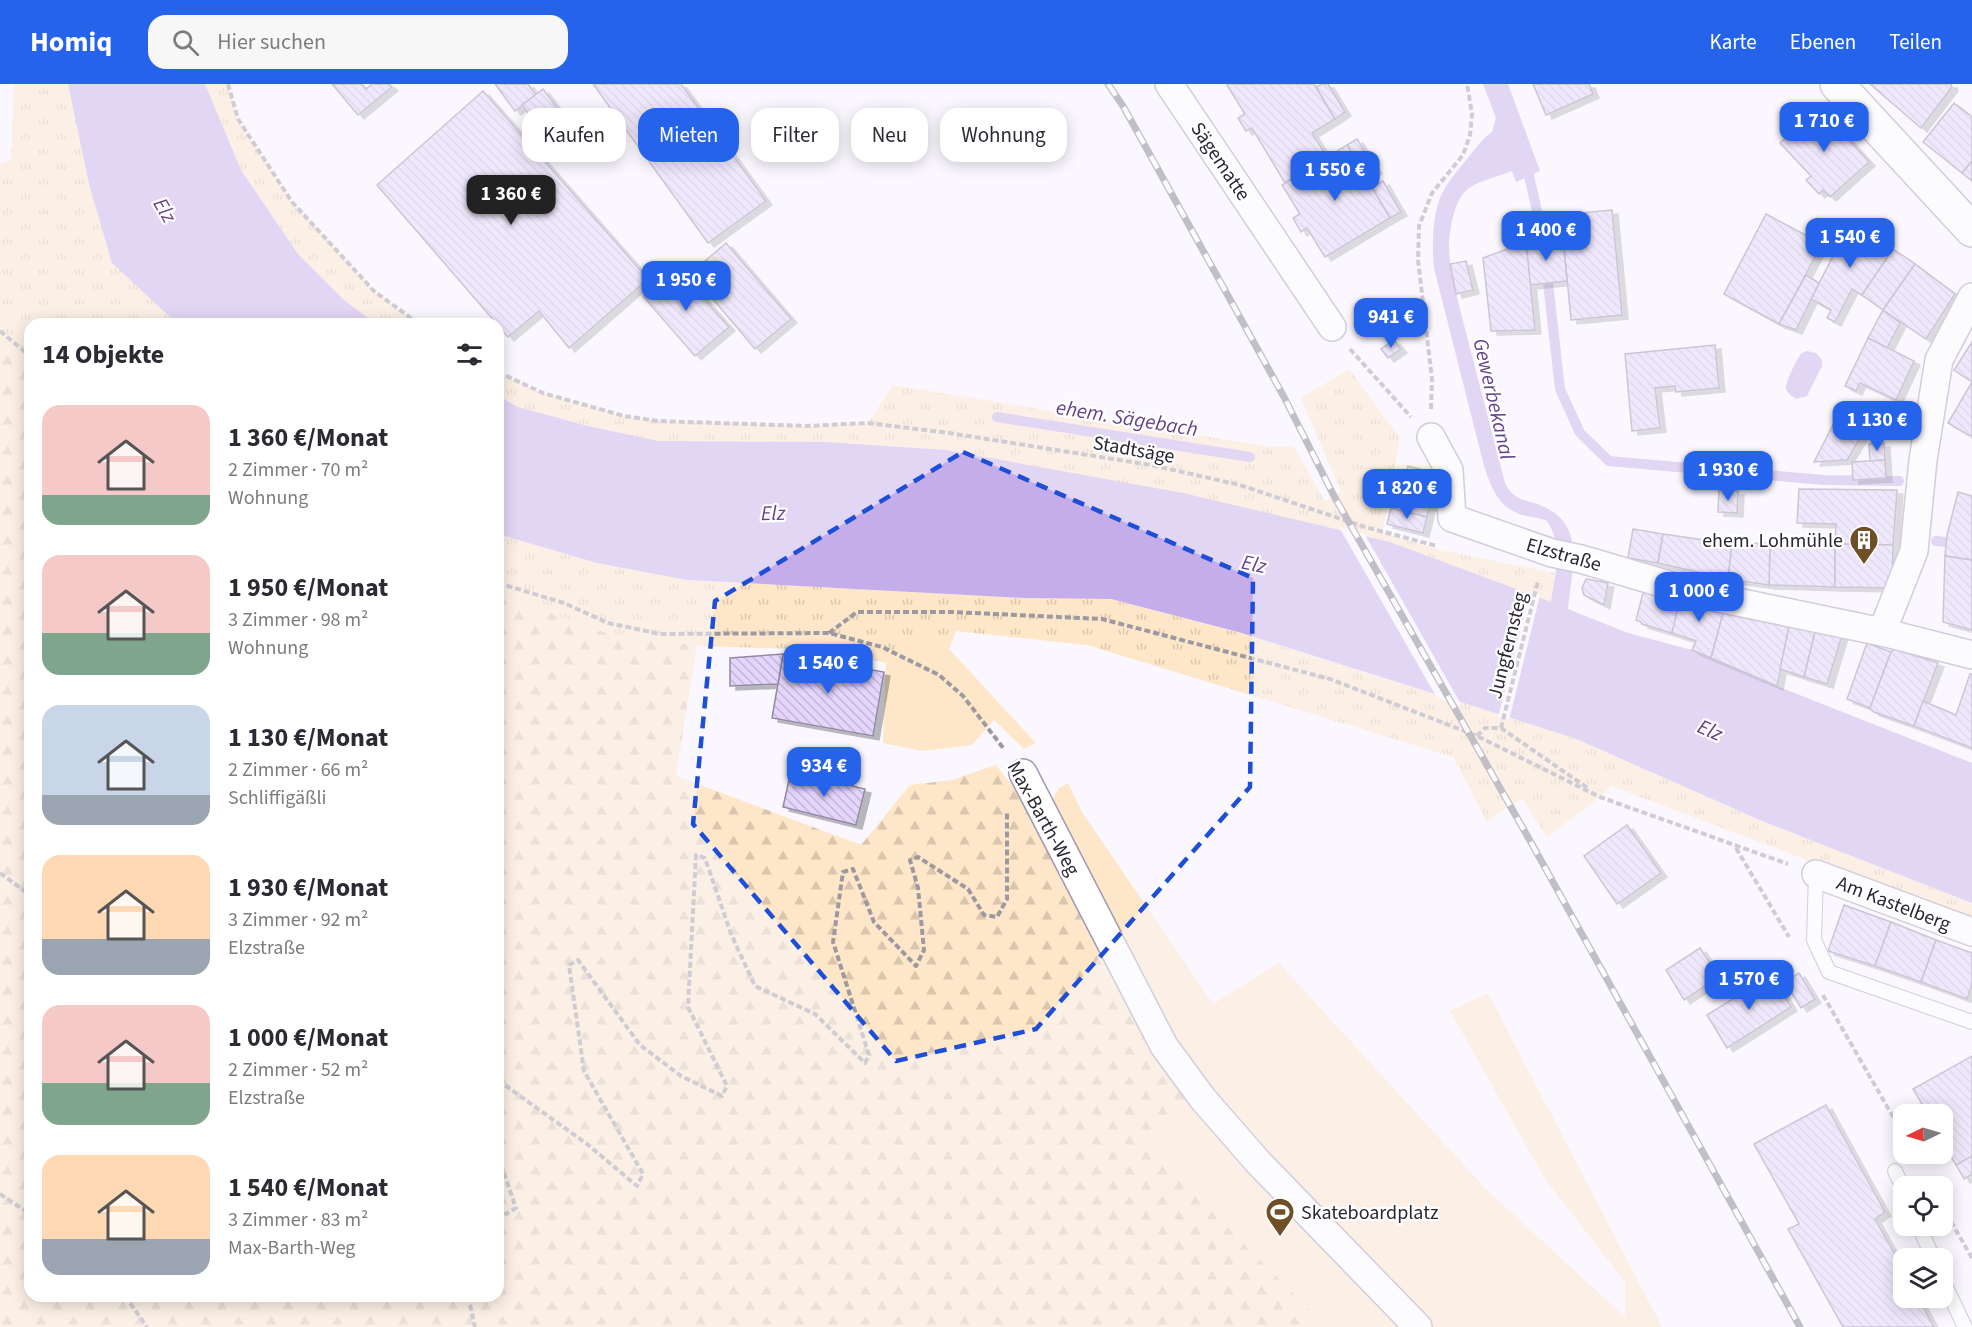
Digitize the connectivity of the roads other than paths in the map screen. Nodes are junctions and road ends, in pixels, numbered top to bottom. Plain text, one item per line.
1 (1169, 84) edge
2 (1837, 84) edge
3 (1972, 230) edge
4 (1972, 297) edge
5 (1332, 327) road end
6 (1431, 436) road end
7 (1882, 632) junction
8 (1972, 655) edge
9 (1023, 773) road end
10 (1816, 874) joint
11 (1972, 932) edge
12 (1972, 1022) edge
13 (1895, 1172) dead end
14 (1897, 1176) edge
15 (1953, 1302) edge
16 (1418, 1327) edge
17 (1965, 1327) edge

1 - 5 street, Sägematte
2 - 3 street
4 - 7 street
6 - 7 street, Elzstraße
7 - 8 street, Elzstraße
9 - 16 street, Max-Barth-Weg
10 - 11 street, Am Kastelberg
10 - 12 lane
13 - 14 lane
15 - 17 lane

